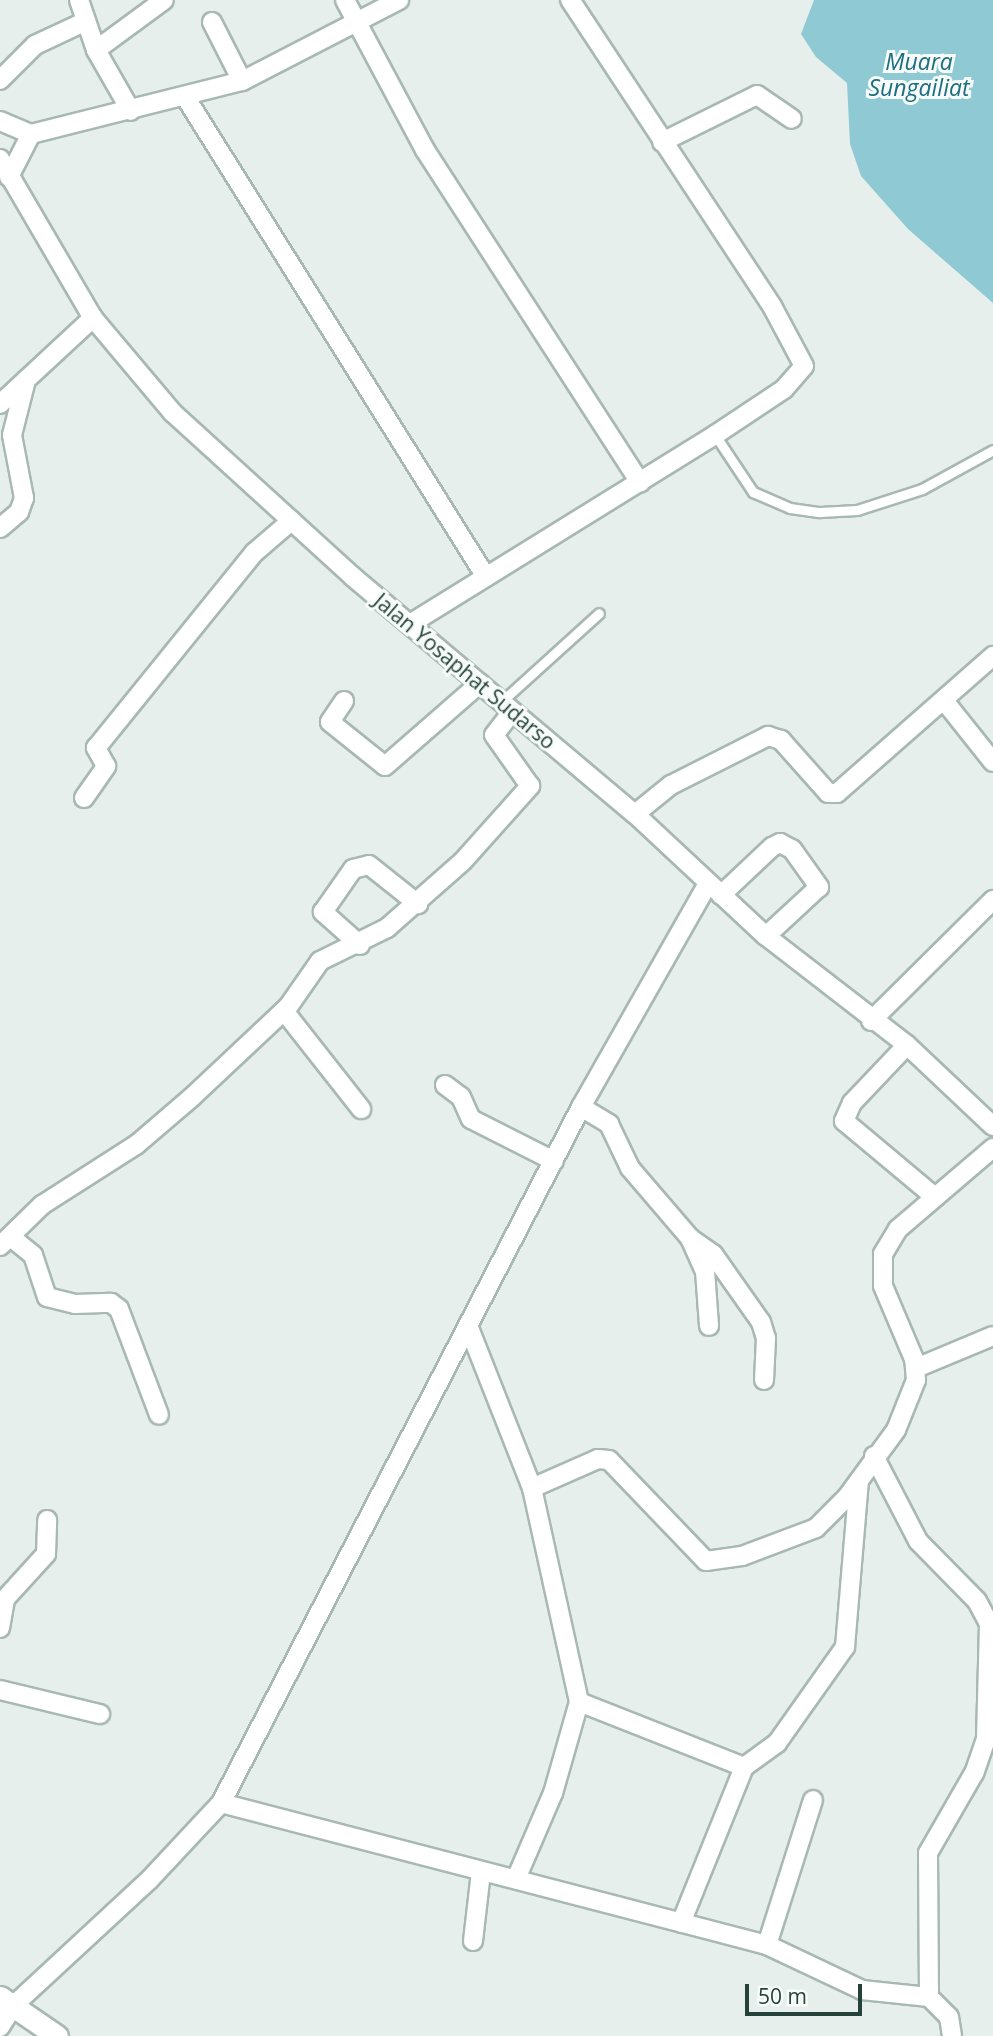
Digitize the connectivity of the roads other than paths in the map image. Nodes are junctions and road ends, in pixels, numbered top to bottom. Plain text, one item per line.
1 (79, 0) edge
2 (164, 0) edge
3 (345, 0) edge
4 (399, 0) edge
5 (570, 0) edge
6 (84, 22) junction
7 (212, 22) dead end
8 (358, 24) junction
9 (96, 50) junction
10 (0, 80) edge
11 (242, 82) junction
12 (186, 98) junction
13 (131, 111) junction
14 (792, 119) dead end
15 (0, 121) edge
16 (30, 134) junction
17 (662, 142) junction
18 (0, 159) edge
19 (9, 177) junction
20 (93, 318) junction
21 (26, 380) junction
22 (0, 404) edge
23 (715, 435) junction
24 (993, 450) edge
25 (640, 482) junction
26 (0, 528) edge
27 (281, 529) junction
28 (486, 578) junction
29 (598, 613) dead end
30 (410, 624) junction
31 (993, 656) edge
32 (471, 692) junction
33 (344, 701) dead end
34 (946, 703) junction
35 (507, 707) junction
36 (993, 762) edge
37 (84, 798) dead end
38 (635, 814) junction
39 (715, 890) junction
40 (993, 900) edge
41 (418, 904) junction
42 (766, 936) junction
43 (360, 945) junction
44 (284, 1011) junction
45 (871, 1021) junction
46 (907, 1045) junction
47 (445, 1085) dead end
48 (581, 1107) junction
49 (361, 1108) dead end
50 (993, 1126) edge
51 (993, 1148) edge
52 (554, 1161) junction
53 (934, 1197) junction
54 (690, 1238) junction
55 (6, 1242) edge
56 (709, 1326) dead end
57 (469, 1328) junction
58 (993, 1336) edge
59 (916, 1368) junction
60 (764, 1380) dead end
61 (159, 1415) dead end
62 (874, 1456) junction
63 (859, 1478) junction
64 (532, 1488) junction
65 (47, 1520) dead end
66 (0, 1628) edge
67 (0, 1690) edge
68 (579, 1702) junction
69 (100, 1714) dead end
70 (990, 1727) edge
71 (744, 1767) junction
72 (813, 1800) dead end
73 (221, 1803) junction
74 (481, 1872) junction
75 (516, 1879) junction
76 (681, 1923) junction
77 (473, 1941) dead end
78 (767, 1945) junction
79 (929, 1997) junction
80 (7, 2001) edge
81 (0, 2027) edge
82 (57, 2036) edge
83 (952, 2036) edge

1 - 6 street
2 - 9 street
3 - 8 street
4 - 8 street
5 - 17 street
6 - 9 street
6 - 10 street
7 - 11 street
8 - 11 street
8 - 25 street
9 - 13 street
11 - 12 street
12 - 13 street
12 - 28 street
13 - 16 street
14 - 17 street
15 - 16 street
16 - 19 street
17 - 23 street
18 - 19 street, Jalan Yosaphat Sudarso
19 - 20 street, Jalan Yosaphat Sudarso
20 - 21 street
20 - 27 street, Jalan Yosaphat Sudarso
21 - 22 street
21 - 26 street
23 - 24 lane
23 - 25 street
25 - 28 street
27 - 30 street, Jalan Yosaphat Sudarso
27 - 37 street
28 - 30 street
29 - 35 lane
30 - 32 street, Jalan Yosaphat Sudarso
31 - 34 street
32 - 33 street
32 - 35 street, Jalan Yosaphat Sudarso
34 - 36 street
34 - 38 street
35 - 38 street, Jalan Yosaphat Sudarso
35 - 41 street
38 - 39 street, Jalan Yosaphat Sudarso
39 - 42 street, Jalan Yosaphat Sudarso
39 - 42 street
39 - 48 street
40 - 45 street
41 - 43 street
41 - 43 street
42 - 45 street, Jalan Yosaphat Sudarso
43 - 44 street
44 - 49 street
44 - 55 street
45 - 46 street, Jalan Yosaphat Sudarso
46 - 50 street, Jalan Yosaphat Sudarso
46 - 53 street
47 - 52 street
48 - 52 street
48 - 54 street
51 - 53 street
52 - 57 street
53 - 59 street
54 - 56 street
54 - 60 street
55 - 61 street
57 - 64 street
57 - 73 street
58 - 59 street
59 - 62 street
62 - 63 street
62 - 70 street
63 - 64 street
63 - 71 street
64 - 68 street
65 - 66 street
67 - 69 street
68 - 71 street
68 - 75 street
70 - 79 street
71 - 76 street
72 - 78 street
73 - 74 street
73 - 80 street
74 - 75 street
74 - 77 street
75 - 76 street
76 - 78 street
78 - 79 street
79 - 83 street
80 - 81 street
80 - 82 main road

